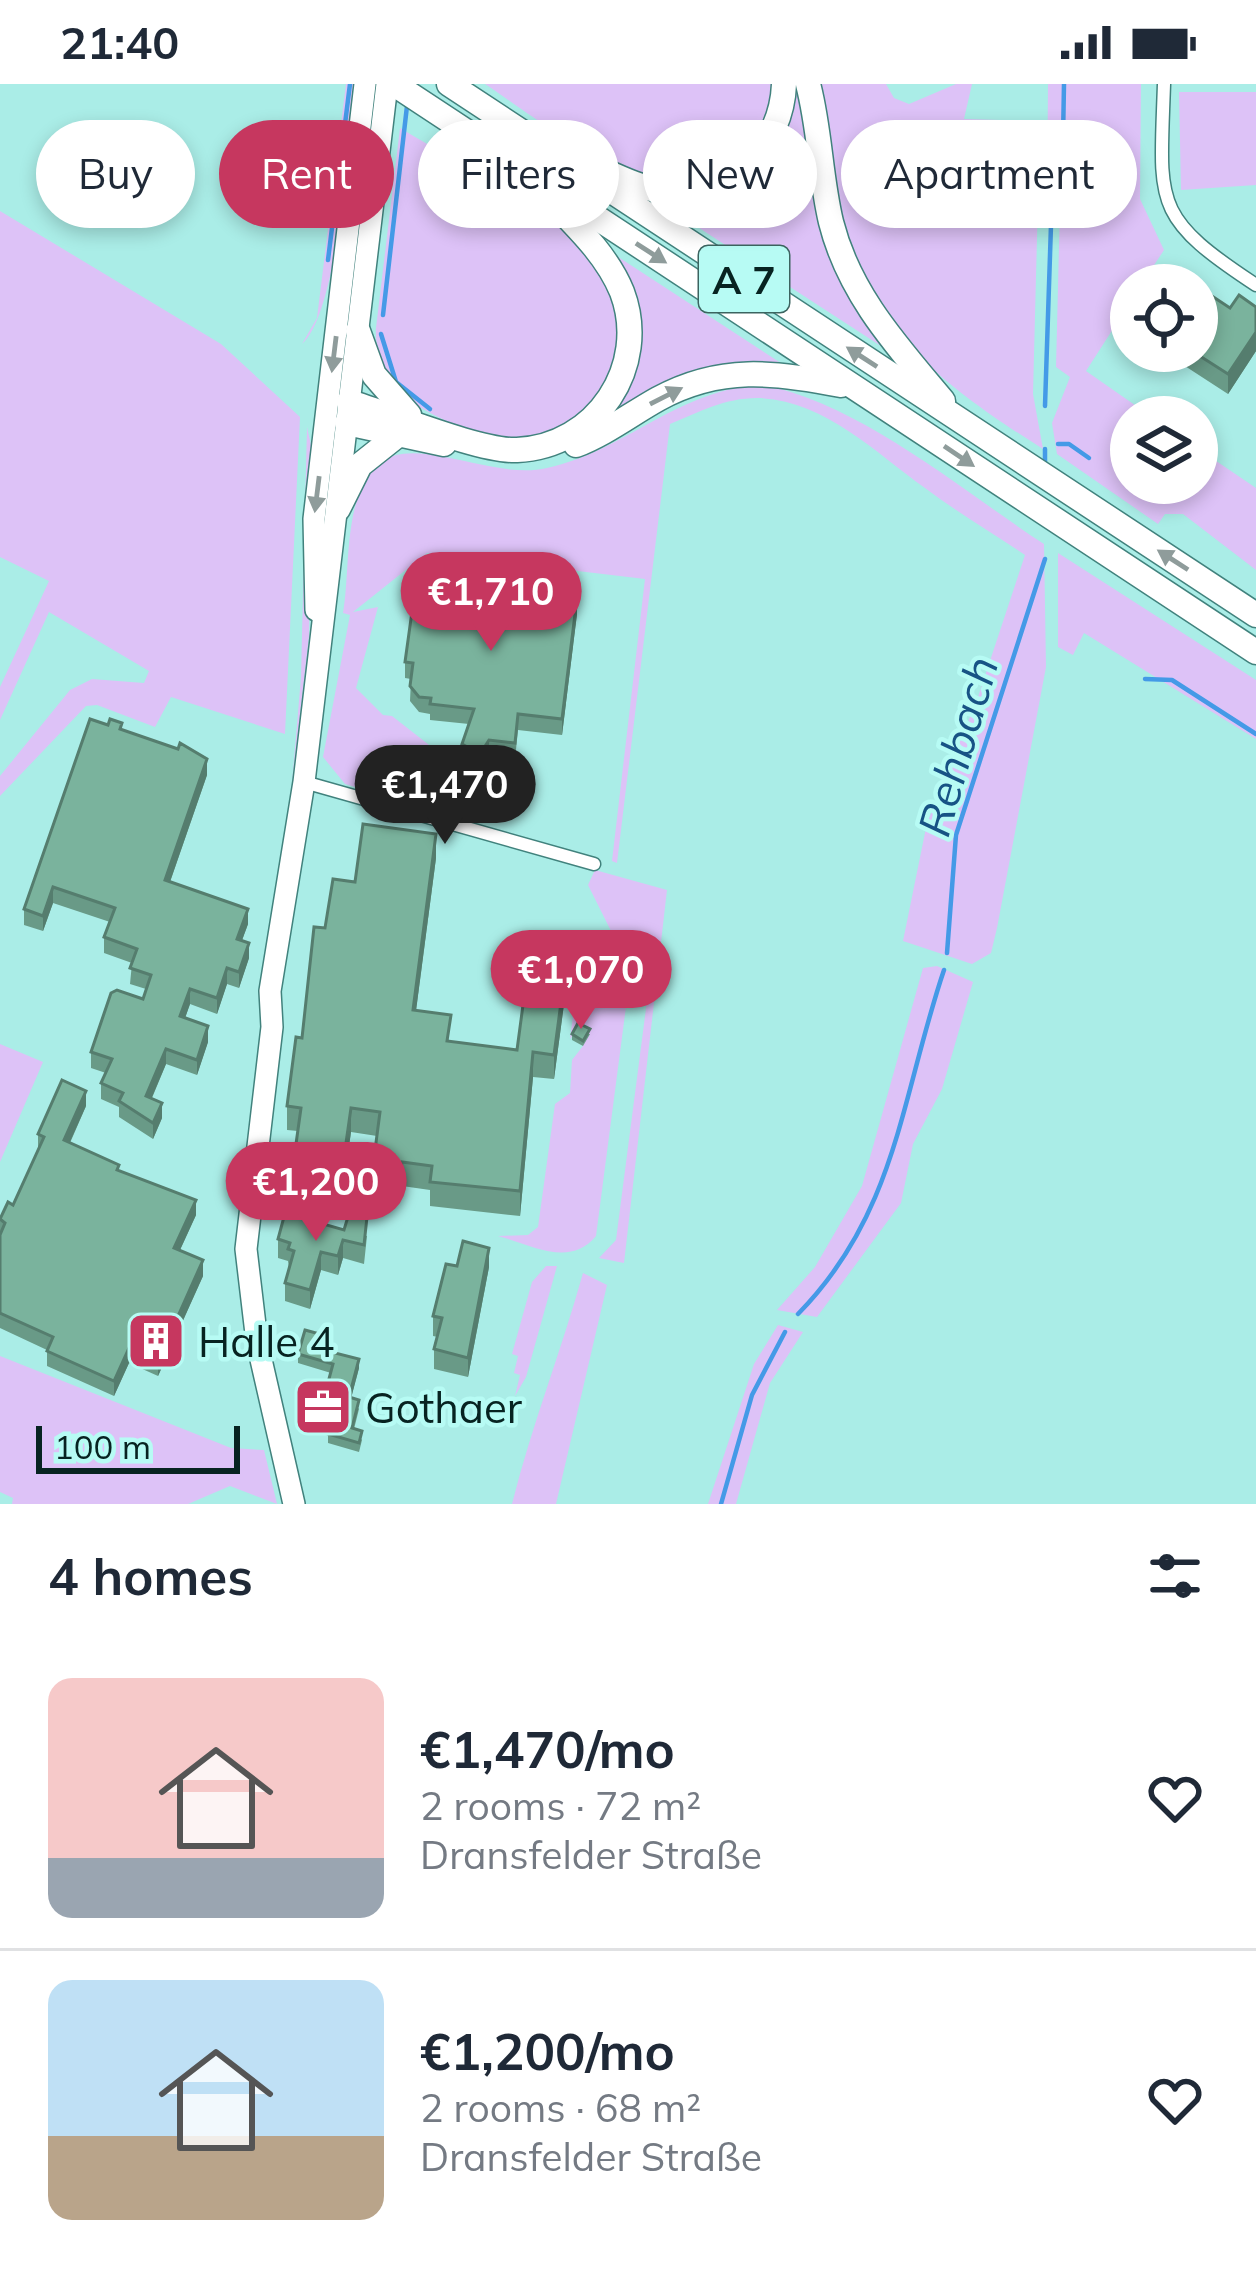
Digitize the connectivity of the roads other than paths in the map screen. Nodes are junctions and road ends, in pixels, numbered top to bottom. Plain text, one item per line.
1 (365, 84) edge
2 (391, 84) edge
3 (450, 84) edge
4 (784, 84) edge
5 (808, 84) edge
6 (1164, 84) edge
7 (449, 120) edge
8 (503, 120) edge
9 (619, 176) edge
10 (619, 197) edge
11 (578, 228) edge
12 (613, 228) edge
13 (1256, 285) edge
14 (358, 332) junction
15 (855, 387) junction
16 (338, 410) junction
17 (960, 422) junction
18 (407, 427) junction
19 (338, 509) junction
20 (1256, 615) edge
21 (319, 652) junction
22 (1256, 652) edge
23 (304, 782) junction
24 (594, 864) dead end
25 (294, 1504) edge

1 -> 16 main road
2 - 7 highway, A 7
2 - 14 main road
3 - 8 highway, A 7
4 - 9 highway
5 - 17 highway
6 - 13 street
17 -> 10 highway, A 7
11 - 18 highway
12 -> 15 highway, A 7
14 - 16 main road
14 - 18 highway
18 -> 15 highway
15 -> 22 highway, A 7
16 - 18 highway
16 - 19 main road
16 -> 21 main road
20 -> 17 highway, A 7
18 - 19 highway
19 - 21 main road
21 - 23 main road
23 - 24 street
23 - 25 main road

